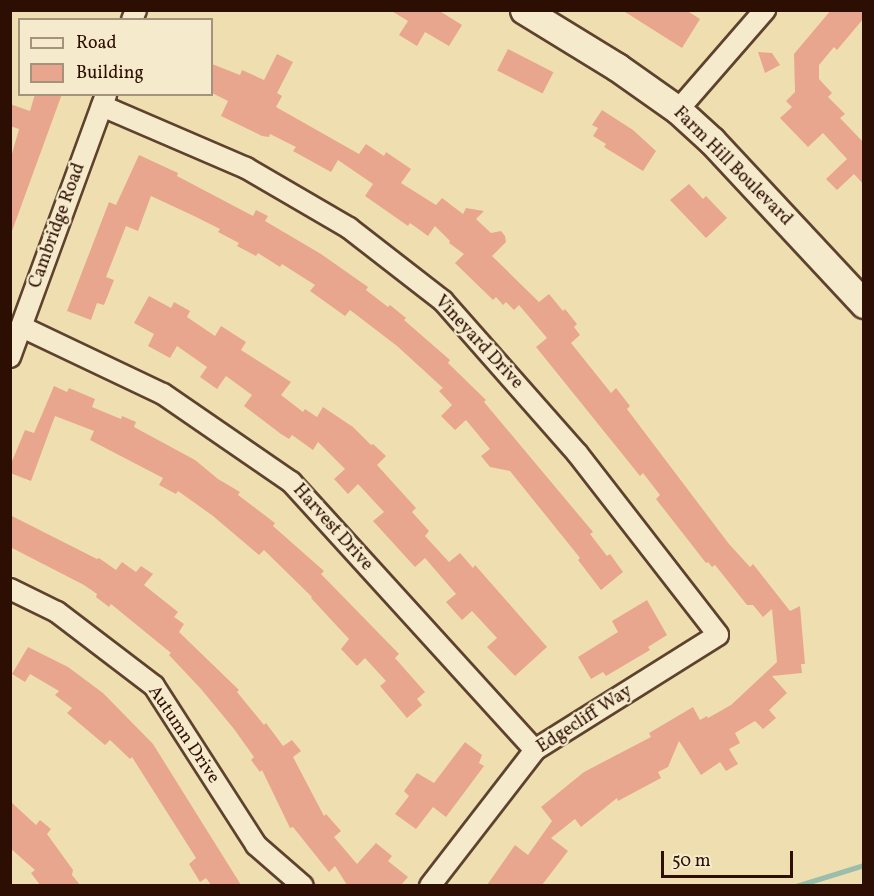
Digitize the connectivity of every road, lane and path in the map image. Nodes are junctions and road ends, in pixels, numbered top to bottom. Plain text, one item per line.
1 (524, 10) edge
2 (765, 10) edge
3 (104, 100) edge
4 (678, 110) junction
5 (864, 304) edge
6 (22, 327) junction
7 (10, 357) edge
8 (10, 589) edge
9 (718, 635) joint
10 (534, 750) junction
11 (303, 885) edge
12 (430, 885) edge

1 - 4 main road, Farm Hill Boulevard
2 - 4 street
3 - 6 street, Cambridge Road
3 - 9 street, Vineyard Drive
4 - 5 main road, Farm Hill Boulevard
6 - 7 street, Cambridge Road
6 - 10 street, Harvest Drive
8 - 11 street, Autumn Drive
9 - 10 street, Edgecliff Way
10 - 12 street, Edgecliff Way

